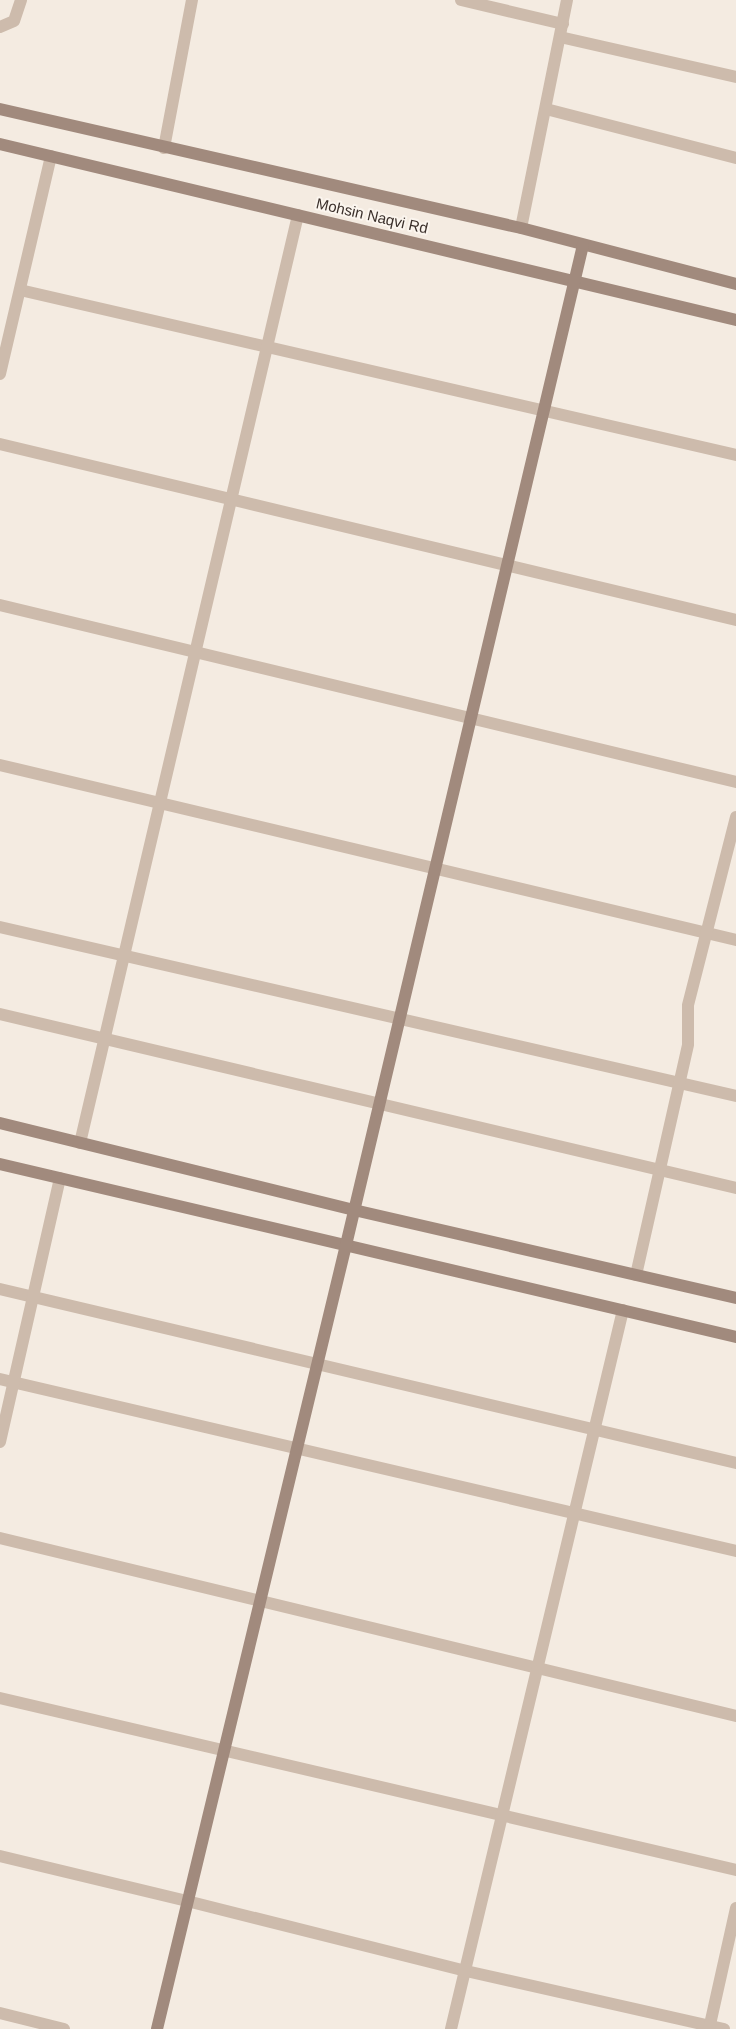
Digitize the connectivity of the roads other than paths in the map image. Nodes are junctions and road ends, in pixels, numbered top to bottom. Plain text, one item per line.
1 (21, 0) edge
2 (192, 0) edge
3 (461, 0) edge
4 (567, 0) edge
5 (562, 24) junction
6 (0, 27) edge
7 (560, 37) junction
8 (736, 77) edge
9 (0, 109) edge
10 (546, 109) junction
11 (0, 144) edge
12 (164, 148) junction
13 (51, 156) junction
14 (736, 158) edge
15 (298, 215) junction
16 (521, 228) junction
17 (583, 245) junction
18 (574, 280) junction
19 (736, 284) edge
20 (20, 290) junction
21 (736, 320) edge
22 (267, 347) junction
23 (0, 374) edge
24 (544, 411) junction
25 (0, 444) edge
26 (736, 455) edge
27 (231, 499) junction
28 (507, 565) junction
29 (0, 605) edge
30 (736, 620) edge
31 (195, 652) junction
32 (471, 718) junction
33 (0, 765) edge
34 (736, 782) edge
35 (159, 803) junction
36 (736, 817) edge
37 (435, 868) junction
38 (0, 927) edge
39 (706, 933) junction
40 (736, 940) edge
41 (124, 955) junction
42 (0, 1014) edge
43 (400, 1018) junction
44 (104, 1038) junction
45 (679, 1083) junction
46 (736, 1096) edge
47 (379, 1104) junction
48 (0, 1124) edge
49 (80, 1143) junction
50 (0, 1164) edge
51 (660, 1170) junction
52 (60, 1178) junction
53 (736, 1188) edge
54 (354, 1210) junction
55 (346, 1245) junction
56 (636, 1275) junction
57 (0, 1289) edge
58 (33, 1297) junction
59 (736, 1298) edge
60 (623, 1310) junction
61 (736, 1337) edge
62 (318, 1364) junction
63 (0, 1379) edge
64 (14, 1382) junction
65 (595, 1430) junction
66 (0, 1442) edge
67 (297, 1449) junction
68 (736, 1463) edge
69 (575, 1513) junction
70 (0, 1538) edge
71 (736, 1551) edge
72 (261, 1601) junction
73 (538, 1668) junction
74 (0, 1698) edge
75 (736, 1716) edge
76 (224, 1751) junction
77 (502, 1816) junction
78 (0, 1856) edge
79 (736, 1870) edge
80 (187, 1901) junction
81 (736, 1908) edge
82 (466, 1971) junction
83 (0, 2013) edge
84 (709, 2027) edge
85 (64, 2029) edge
86 (157, 2029) edge
87 (452, 2029) edge
88 (724, 2029) edge

1 - 6 street
2 - 12 street
3 - 5 street
4 - 5 street
5 - 7 street
7 - 8 street
7 - 10 street
9 - 12 street, Mohsin Naqvi Rd
10 - 14 street
10 - 16 street
11 - 13 street, Mohsin Naqvi Rd
12 - 16 street, Mohsin Naqvi Rd
13 - 15 street, Mohsin Naqvi Rd
13 - 20 street
15 - 18 street, Mohsin Naqvi Rd
15 - 22 street
16 - 17 street, Mohsin Naqvi Rd
17 - 18 street
17 - 19 street, Mohsin Naqvi Rd
18 - 21 street, Mohsin Naqvi Rd
18 - 24 street
20 - 22 street
20 - 23 street
22 - 24 street
22 - 27 street
24 - 26 street
24 - 28 street
25 - 27 street
27 - 28 street
27 - 31 street
28 - 30 street
28 - 32 street
29 - 31 street
31 - 32 street
31 - 35 street
32 - 34 street
32 - 37 street
33 - 35 street
35 - 37 street
35 - 41 street
36 - 39 street
37 - 39 street
37 - 43 street
38 - 41 street
39 - 40 street
39 - 45 street
41 - 43 street
41 - 44 street
42 - 44 street
43 - 45 street
43 - 47 street
44 - 47 street
44 - 49 street
45 - 46 street
45 - 51 street
47 - 51 street
47 - 54 street
48 - 49 street
49 - 54 street
50 - 52 street
51 - 53 street
51 - 56 street
52 - 55 street
52 - 58 street
54 - 55 street
54 - 56 street
55 - 60 street
55 - 62 street
56 - 59 street
57 - 58 street
58 - 62 street
58 - 64 street
60 - 61 street
60 - 65 street
62 - 65 street
62 - 67 street
63 - 64 street
64 - 66 street
64 - 67 street
65 - 68 street
65 - 69 street
67 - 69 street
67 - 72 street
69 - 71 street
69 - 73 street
70 - 72 street
72 - 73 street
72 - 76 street
73 - 75 street
73 - 77 street
74 - 76 street
76 - 77 street
76 - 80 street
77 - 79 street
77 - 82 street
78 - 80 street
80 - 82 street
80 - 86 street
81 - 84 street
82 - 84 street
82 - 87 street
83 - 85 street
84 - 88 street

